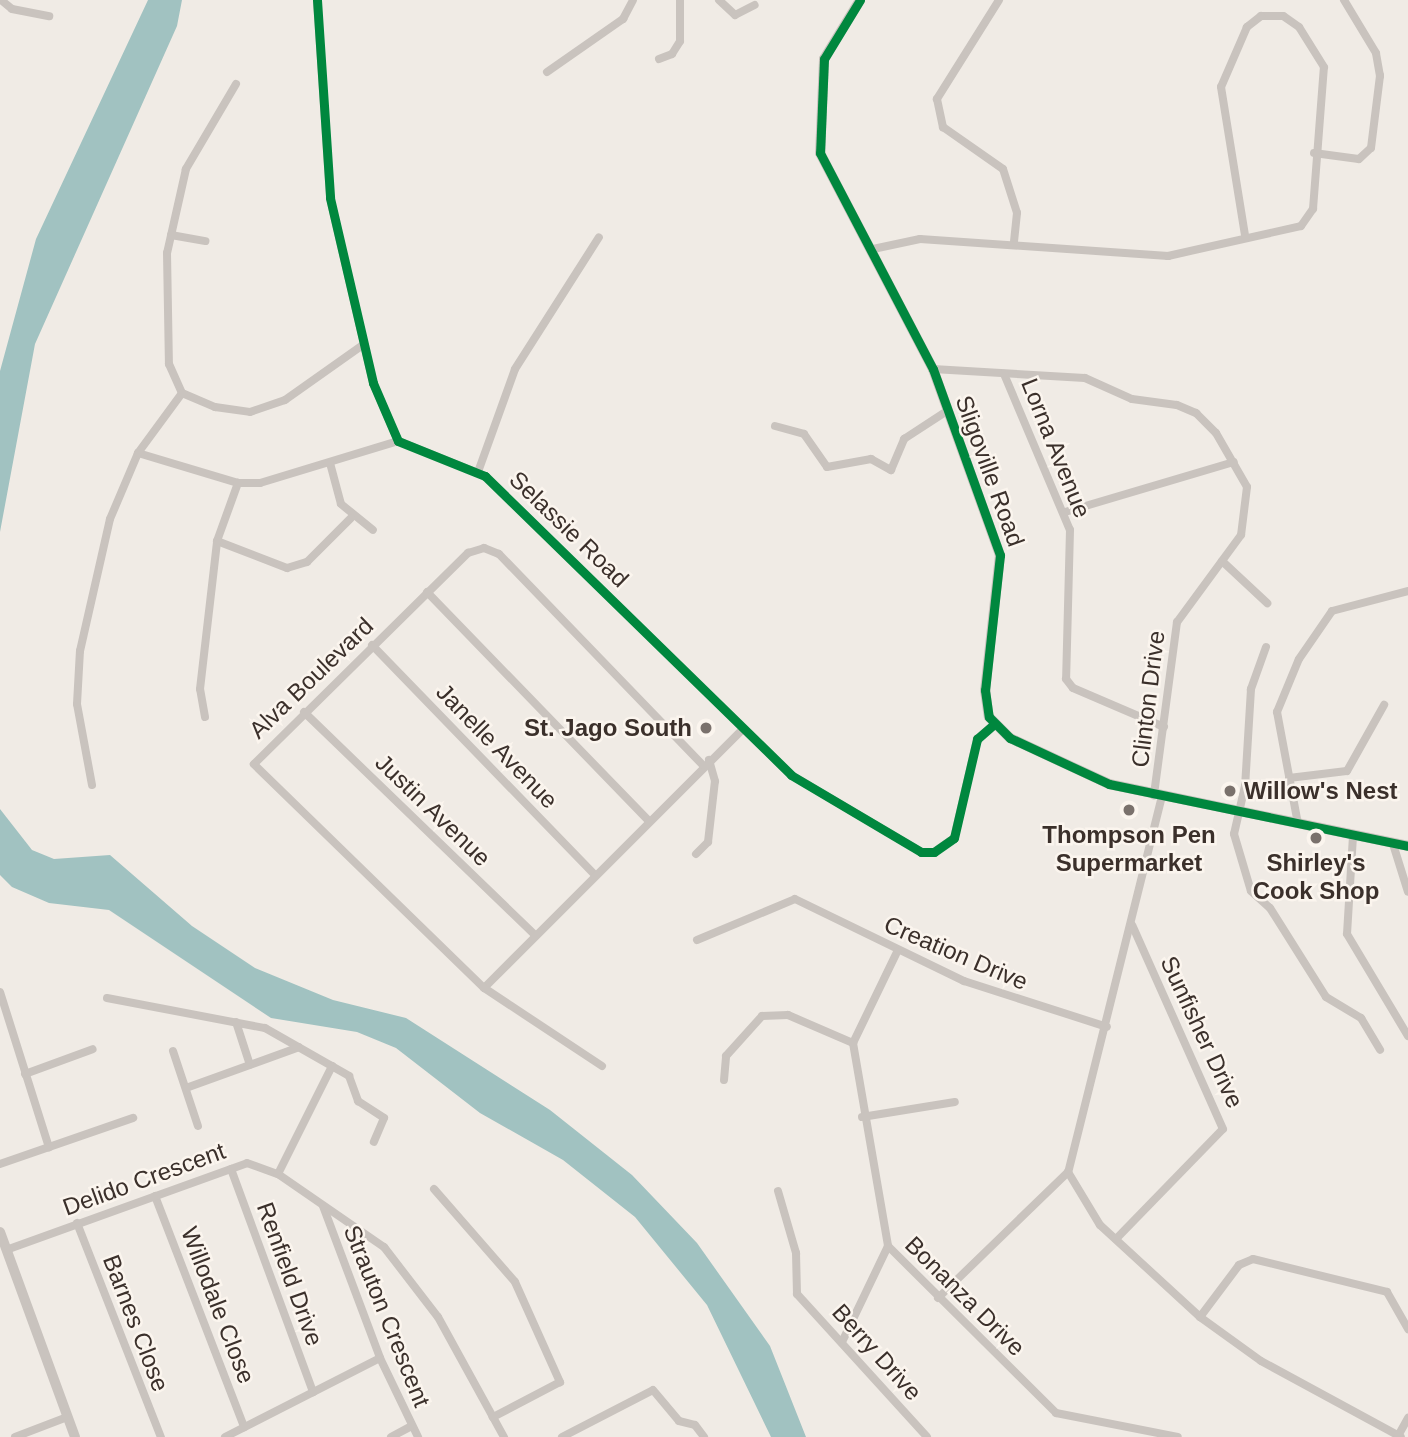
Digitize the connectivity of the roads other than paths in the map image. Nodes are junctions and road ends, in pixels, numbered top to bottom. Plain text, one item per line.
1 (1, 0) edge
2 (317, 0) edge
3 (633, 0) edge
4 (680, 0) edge
5 (719, 0) edge
6 (860, 0) edge
7 (999, 0) edge
8 (1344, 0) edge
9 (755, 5) dead end
10 (48, 16) dead end
11 (659, 59) dead end
12 (547, 72) dead end
13 (236, 84) dead end
14 (1314, 153) junction
15 (171, 235) junction
16 (1245, 236) junction
17 (599, 237) dead end
18 (205, 241) dead end
19 (1014, 244) junction
20 (873, 248) junction
21 (364, 344) junction
22 (933, 369) junction
23 (1004, 374) junction
24 (182, 393) junction
25 (947, 411) junction
26 (775, 426) dead end
27 (398, 440) junction
28 (138, 453) junction
29 (1234, 462) junction
30 (330, 463) junction
31 (478, 472) junction
32 (238, 483) junction
33 (1065, 512) junction
34 (351, 518) junction
35 (373, 530) dead end
36 (217, 541) junction
37 (1222, 561) junction
38 (1408, 591) edge
39 (427, 592) junction
40 (1267, 603) dead end
41 (372, 645) junction
42 (1266, 647) dead end
43 (1384, 705) dead end
44 (304, 712) junction
45 (205, 717) dead end
46 (994, 724) junction
47 (1164, 727) junction
48 (742, 730) junction
49 (706, 763) junction
50 (1289, 778) junction
51 (92, 785) dead end
52 (1158, 796) junction
53 (1240, 812) junction
54 (648, 820) junction
55 (1298, 824) junction
56 (1353, 836) junction
57 (1393, 844) junction
58 (1408, 846) edge
59 (696, 854) dead end
60 (594, 874) junction
61 (1408, 892) edge
62 (1132, 925) junction
63 (536, 936) junction
64 (697, 940) dead end
65 (897, 952) junction
66 (484, 988) junction
67 (0, 992) edge
68 (107, 998) dead end
69 (236, 1022) junction
70 (1107, 1027) junction
71 (1408, 1036) edge
72 (853, 1043) junction
73 (299, 1047) junction
74 (93, 1049) dead end
75 (1380, 1050) dead end
76 (173, 1051) dead end
77 (250, 1065) junction
78 (332, 1066) junction
79 (602, 1066) dead end
80 (25, 1074) junction
81 (724, 1080) dead end
82 (186, 1088) junction
83 (955, 1102) dead end
84 (862, 1117) junction
85 (133, 1118) dead end
86 (198, 1126) dead end
87 (374, 1142) dead end
88 (49, 1146) junction
89 (0, 1164) edge
90 (231, 1169) junction
91 (1068, 1172) junction
92 (278, 1174) junction
93 (434, 1189) dead end
94 (778, 1191) dead end
95 (156, 1196) junction
96 (323, 1206) junction
97 (77, 1223) junction
98 (0, 1232) edge
99 (1115, 1239) junction
100 (888, 1246) junction
101 (6, 1250) junction
102 (938, 1298) junction
103 (1200, 1317) junction
104 (1408, 1329) edge
105 (843, 1340) junction
106 (380, 1358) junction
107 (313, 1392) junction
108 (67, 1417) junction
109 (493, 1417) junction
110 (1408, 1418) edge
111 (410, 1426) junction
112 (244, 1427) junction
113 (1399, 1436) edge
114 (15, 1437) edge
115 (75, 1437) edge
116 (161, 1437) edge
117 (225, 1437) edge
118 (391, 1437) edge
119 (418, 1437) edge
120 (505, 1437) edge
121 (562, 1437) edge
122 (704, 1437) edge
123 (927, 1437) edge
124 (1178, 1437) edge

1 - 10 street
2 - 21 street
3 - 12 street
4 - 11 street
5 - 9 street
6 - 20 street, Sligoville Road
7 - 19 street
8 - 14 street
13 - 15 street
14 - 16 street
14 - 16 street
15 - 18 street
15 - 24 street
16 - 19 street
17 - 31 street
19 - 20 street
20 - 22 street, Sligoville Road
21 - 24 street
21 - 27 street
22 - 23 street, Clinton Drive
22 - 25 street, Sligoville Road
23 - 29 street, Clinton Drive
23 - 33 street, Lorna Avenue
24 - 28 street
25 - 26 street
25 - 46 street, Sligoville Road
27 - 30 street
27 - 31 street, Selassie Road
28 - 32 street
28 - 51 street
29 - 33 street
29 - 37 street, Clinton Drive
30 - 32 street
30 - 34 street
31 - 48 street, Selassie Road
32 - 36 street
33 - 47 street, Lorna Avenue
34 - 35 street
34 - 36 street
36 - 45 street
37 - 40 street
37 - 47 street, Clinton Drive
38 - 50 street
39 - 41 street, Alva Boulevard
39 - 49 street, Alva Boulevard
39 - 54 street
41 - 44 street, Alva Boulevard
41 - 60 street, Janelle Avenue
42 - 53 street
43 - 50 street
44 - 63 street, Justin Avenue
44 - 66 street, Alva Boulevard
46 - 48 street, Selassie Road
46 - 52 street
47 - 52 street, Clinton Drive
48 - 49 street
49 - 54 street
49 - 59 street
50 - 55 street
52 - 53 street
52 - 62 street, Clinton Drive
53 - 55 street
53 - 75 street
54 - 60 street
55 - 56 street
56 - 57 street
56 - 71 street
57 - 58 street
57 - 61 street
60 - 63 street
62 - 70 street, Clinton Drive
62 - 99 street, Sunfisher Drive
63 - 66 street
64 - 65 street, Creation Drive
65 - 70 street, Creation Drive
65 - 72 street
66 - 79 street, Alva Boulevard
67 - 80 street
68 - 69 street
69 - 73 street
69 - 77 street
70 - 91 street, Clinton Drive
72 - 81 street
72 - 84 street, Bonanza Drive
73 - 77 street
73 - 78 street
74 - 80 street
76 - 82 street
77 - 82 street
78 - 87 street
78 - 92 street
80 - 88 street
82 - 86 street
83 - 84 street
84 - 100 street, Bonanza Drive
85 - 88 street
88 - 89 street
90 - 92 street, Delido Crescent
90 - 95 street, Delido Crescent
90 - 107 street, Renfield Drive
91 - 99 street
91 - 102 street
92 - 96 street, Delido Crescent
93 - 109 street
94 - 105 street, Berry Drive
95 - 97 street, Delido Crescent
95 - 112 street, Willodale Close
96 - 106 street, Strauton Crescent
96 - 109 street, Delido Crescent
97 - 101 street, Delido Crescent
97 - 116 street, Barnes Close
98 - 101 street
99 - 103 street
100 - 102 street, Bonanza Drive
100 - 105 street
101 - 108 street
102 - 124 street, Bonanza Drive
103 - 104 street
103 - 113 street
105 - 123 street, Berry Drive
106 - 107 street
106 - 111 street, Strauton Crescent
107 - 112 street
108 - 114 street
108 - 115 street
109 - 120 street, Delido Crescent
110 - 113 street
111 - 118 street
111 - 119 street, Strauton Crescent
112 - 117 street
121 - 122 street

